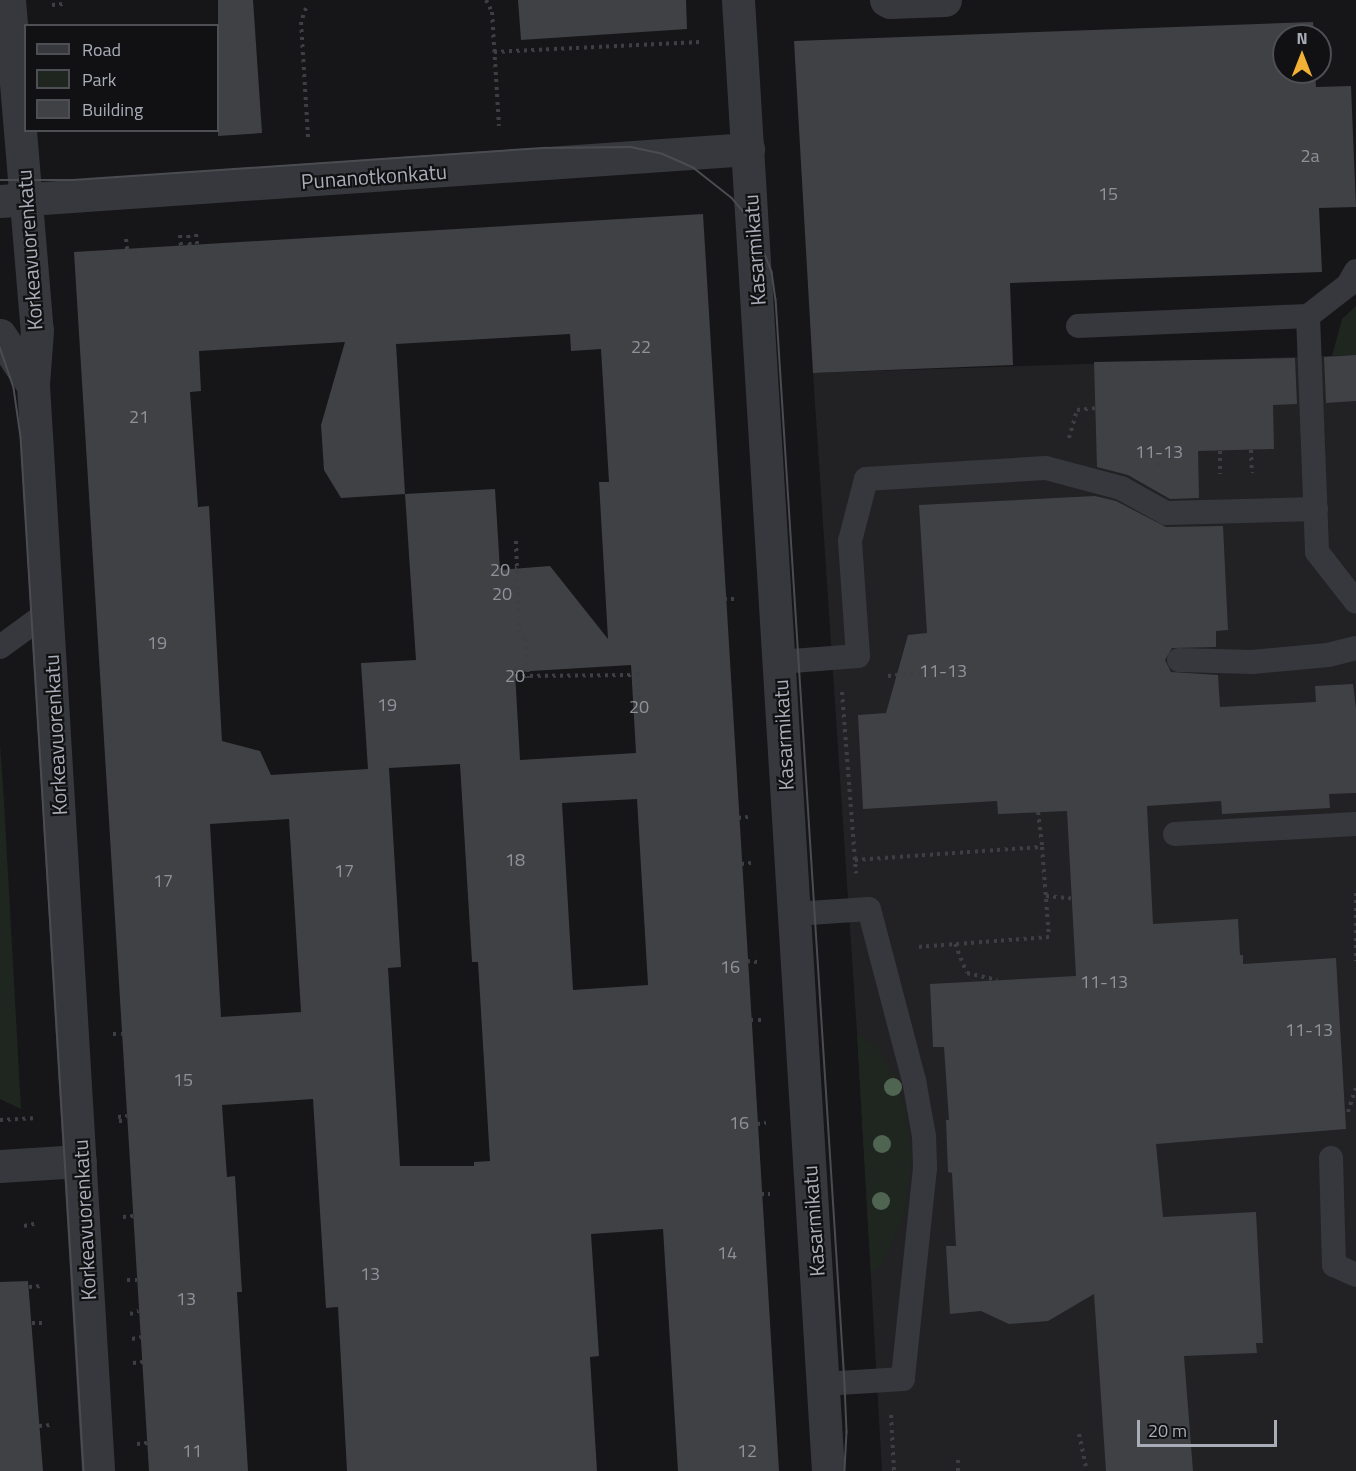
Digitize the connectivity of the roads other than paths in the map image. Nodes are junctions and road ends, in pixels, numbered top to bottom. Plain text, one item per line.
1 (9, 0) edge
2 (738, 0) edge
3 (886, 0) edge
4 (945, 0) edge
5 (748, 149) junction
6 (14, 200) edge
7 (1356, 271) edge
8 (1308, 316) junction
9 (1078, 326) dead end
10 (0, 335) edge
11 (33, 385) junction
12 (1316, 509) junction
13 (1356, 603) edge
14 (48, 612) junction
15 (0, 647) edge
16 (1356, 648) edge
17 (1179, 660) dead end
18 (779, 662) junction
19 (1356, 824) edge
20 (1175, 834) dead end
21 (794, 914) junction
22 (1331, 1158) dead end
23 (80, 1161) junction
24 (0, 1166) edge
25 (1356, 1275) edge
26 (823, 1384) junction
27 (98, 1471) edge
28 (828, 1471) edge

1 - 6 street, Korkeavuorenkatu
2 - 5 street, Kasarmikatu
3 - 4 street
5 - 6 street, Punanotkonkatu
5 - 18 street, Kasarmikatu
6 - 11 street, Korkeavuorenkatu
7 - 8 lane
8 - 9 lane
8 - 12 lane
10 - 11 street
11 - 14 street, Korkeavuorenkatu
12 - 13 lane
12 - 18 lane
14 - 15 lane
14 - 23 street, Korkeavuorenkatu
16 - 17 lane
18 - 21 street, Kasarmikatu
19 - 20 lane
21 - 26 street, Kasarmikatu
21 - 26 lane
22 - 25 lane
23 - 24 street
23 - 27 street, Korkeavuorenkatu
26 - 28 street, Kasarmikatu

